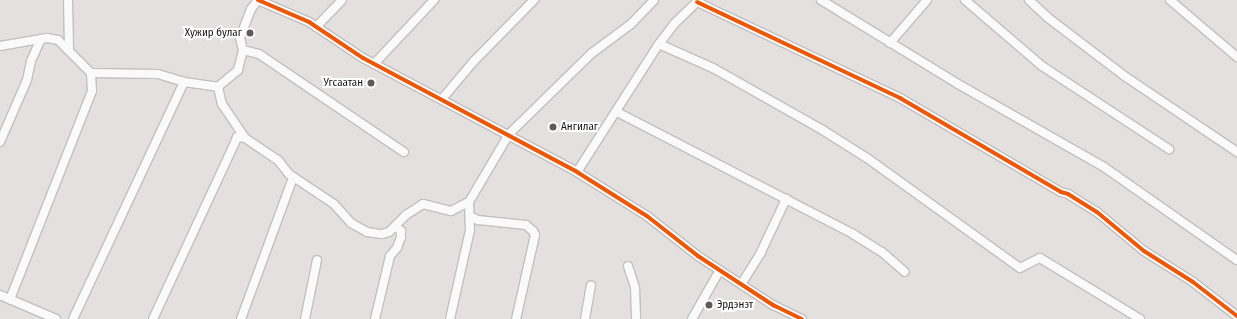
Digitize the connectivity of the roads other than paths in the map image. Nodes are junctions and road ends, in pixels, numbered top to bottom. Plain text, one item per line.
1 (68, 0) edge
2 (258, 0) edge
3 (342, 0) edge
4 (434, 0) edge
5 (534, 0) edge
6 (654, 0) edge
7 (821, 0) edge
8 (927, 0) edge
9 (965, 0) edge
10 (1029, 0) edge
11 (1170, 0) edge
12 (698, 1) edge
13 (316, 27) junction
14 (41, 39) junction
15 (890, 43) junction
16 (659, 44) junction
17 (0, 46) edge
18 (69, 48) junction
19 (243, 50) junction
20 (1237, 58) edge
21 (374, 64) junction
22 (91, 73) junction
23 (184, 82) junction
24 (218, 87) junction
25 (442, 99) junction
26 (617, 112) junction
27 (509, 134) junction
28 (245, 138) junction
29 (0, 142) edge
30 (1169, 149) dead end
31 (404, 152) dead end
32 (1237, 152) edge
33 (577, 172) junction
34 (293, 178) junction
35 (786, 199) junction
36 (469, 202) junction
37 (470, 216) junction
38 (396, 227) junction
39 (317, 260) dead end
40 (1237, 260) edge
41 (628, 266) dead end
42 (720, 270) junction
43 (905, 272) dead end
44 (742, 283) junction
45 (591, 286) dead end
46 (0, 295) edge
47 (10, 299) junction
48 (34, 315) edge
49 (1237, 316) edge
50 (56, 319) edge
51 (73, 319) edge
52 (153, 319) edge
53 (241, 319) edge
54 (306, 319) edge
55 (375, 319) edge
56 (450, 319) edge
57 (516, 319) edge
58 (585, 319) edge
59 (636, 319) edge
60 (692, 319) edge
61 (802, 319) edge
62 (1140, 319) edge

1 - 18 street
2 - 13 street
2 - 19 street
3 - 13 street
4 - 21 street
5 - 25 street
6 - 27 street
7 - 15 street
8 - 15 street
9 - 30 street
10 - 32 street
11 - 20 street
12 - 16 street
12 - 49 street
13 - 21 street
14 - 17 street
14 - 18 street
14 - 29 street
15 - 40 street
16 - 26 street
16 - 62 street
18 - 22 street
19 - 24 street
19 - 31 street
21 - 25 street
22 - 23 street
22 - 47 street
23 - 24 street
23 - 51 street
24 - 28 street
25 - 27 street
26 - 33 street
26 - 35 street
27 - 33 street
27 - 36 street
28 - 34 street
28 - 52 street
33 - 42 street
34 - 38 street
34 - 53 street
35 - 43 street
35 - 44 street
36 - 37 street
36 - 38 street
37 - 56 street
37 - 57 street
38 - 55 street
39 - 54 street
41 - 59 street
42 - 44 street
42 - 60 street
44 - 61 street
45 - 58 street
46 - 47 street
47 - 48 street
48 - 50 street

